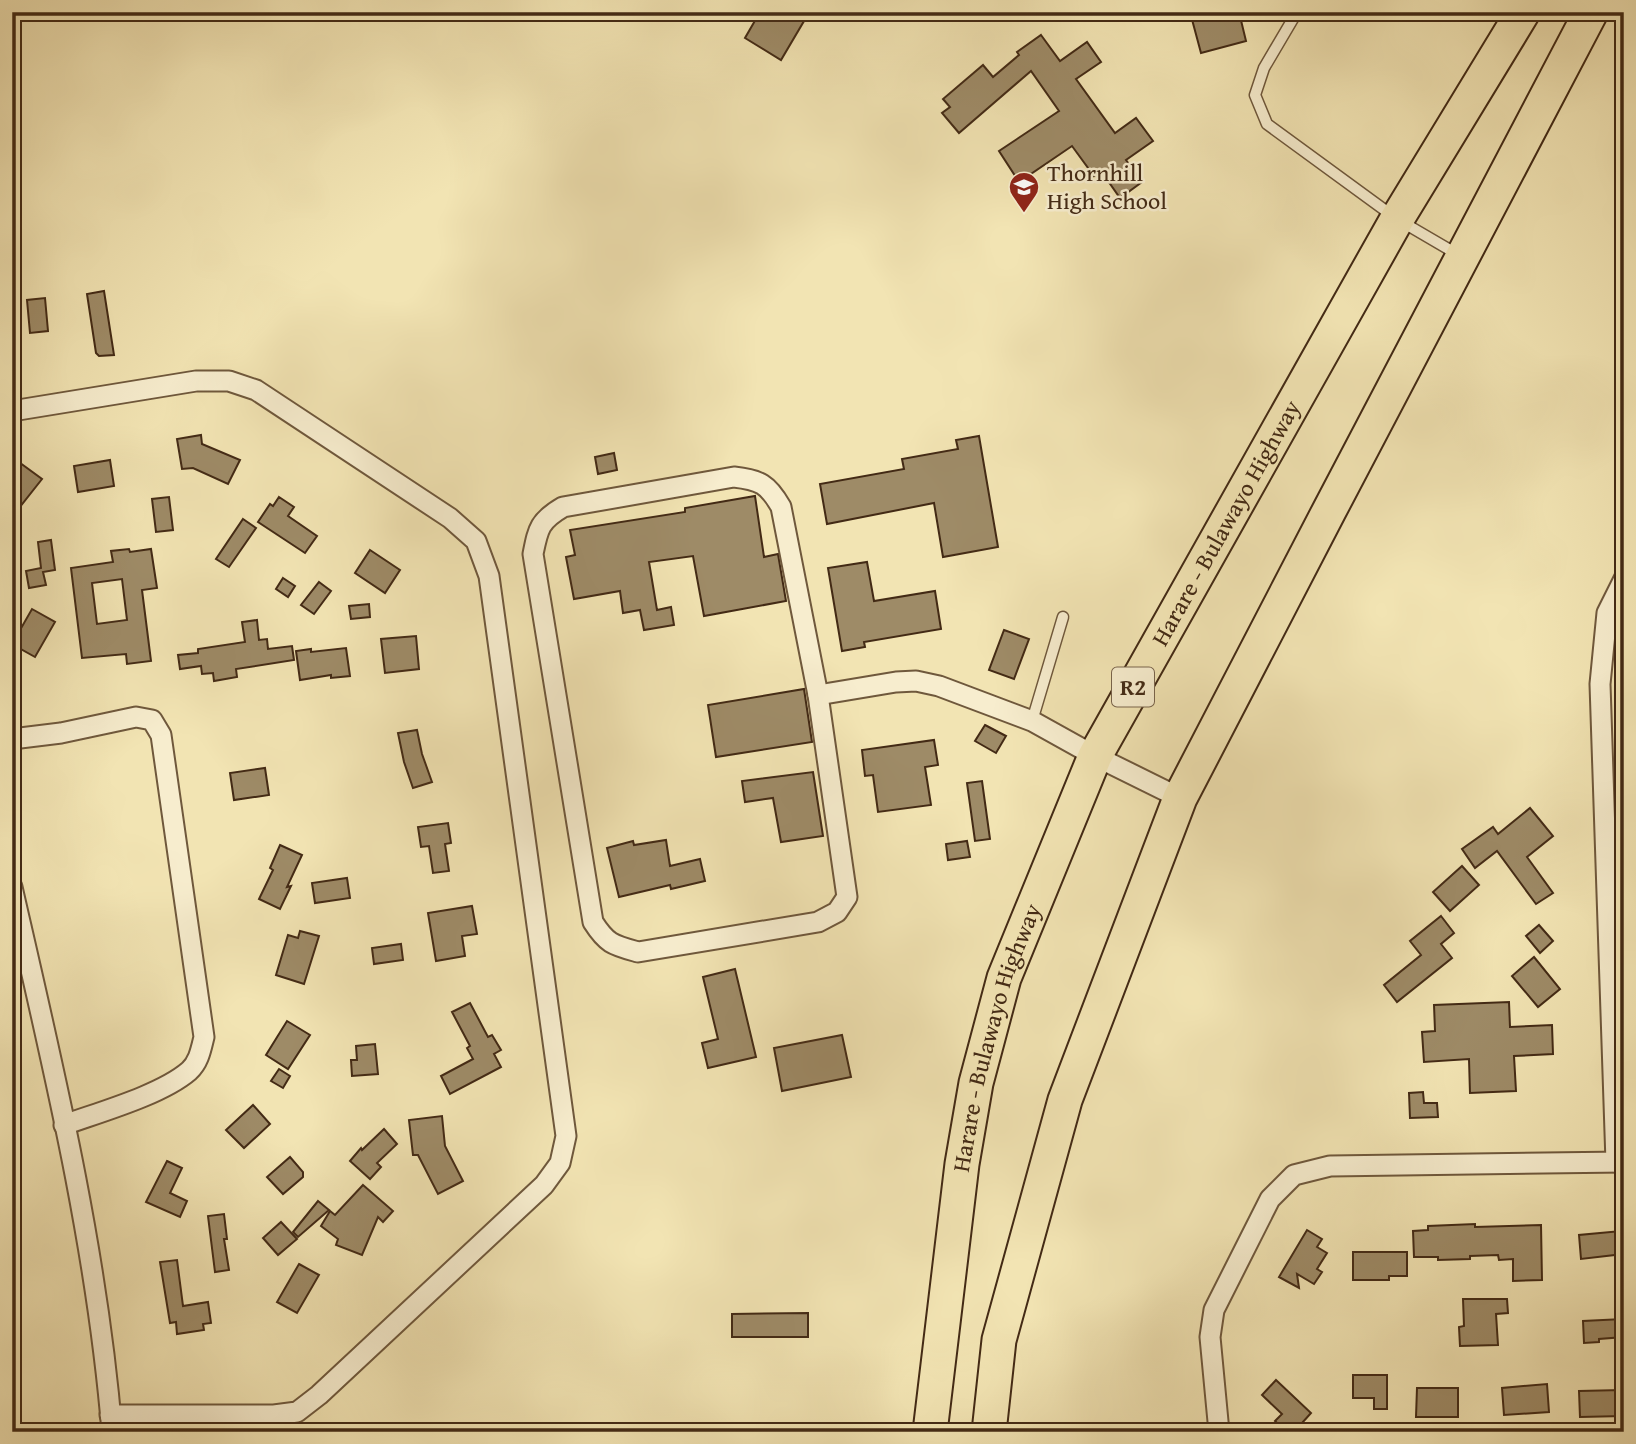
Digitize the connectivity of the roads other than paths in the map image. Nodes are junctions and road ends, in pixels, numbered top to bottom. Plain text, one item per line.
1 (1297, 12) edge
2 (1523, 12) edge
3 (1591, 12) edge
4 (1397, 219) junction
5 (1463, 258) junction
6 (12, 411) edge
7 (1624, 579) edge
8 (1063, 617) dead end
9 (818, 695) junction
10 (1032, 721) junction
11 (12, 739) edge
12 (1095, 756) junction
13 (1181, 798) junction
14 (12, 887) edge
15 (18, 940) edge
16 (64, 1125) junction
17 (1620, 1162) edge
18 (111, 1423) edge
19 (930, 1432) edge
20 (989, 1432) edge
21 (1219, 1432) edge

1 - 4 lane
2 - 4 highway, Harare - Bulawayo Highway / R2
3 - 5 highway
4 - 5 lane
4 - 12 highway, Harare - Bulawayo Highway / R2
5 - 13 highway
6 - 18 street
7 - 17 street
8 - 10 lane
9 - 9 street
9 - 10 street
10 - 12 street
11 - 16 street
12 - 13 street
12 - 19 highway, Harare - Bulawayo Highway / R2
13 - 20 highway
14 - 15 street
15 - 16 street
16 - 18 street
17 - 21 street

